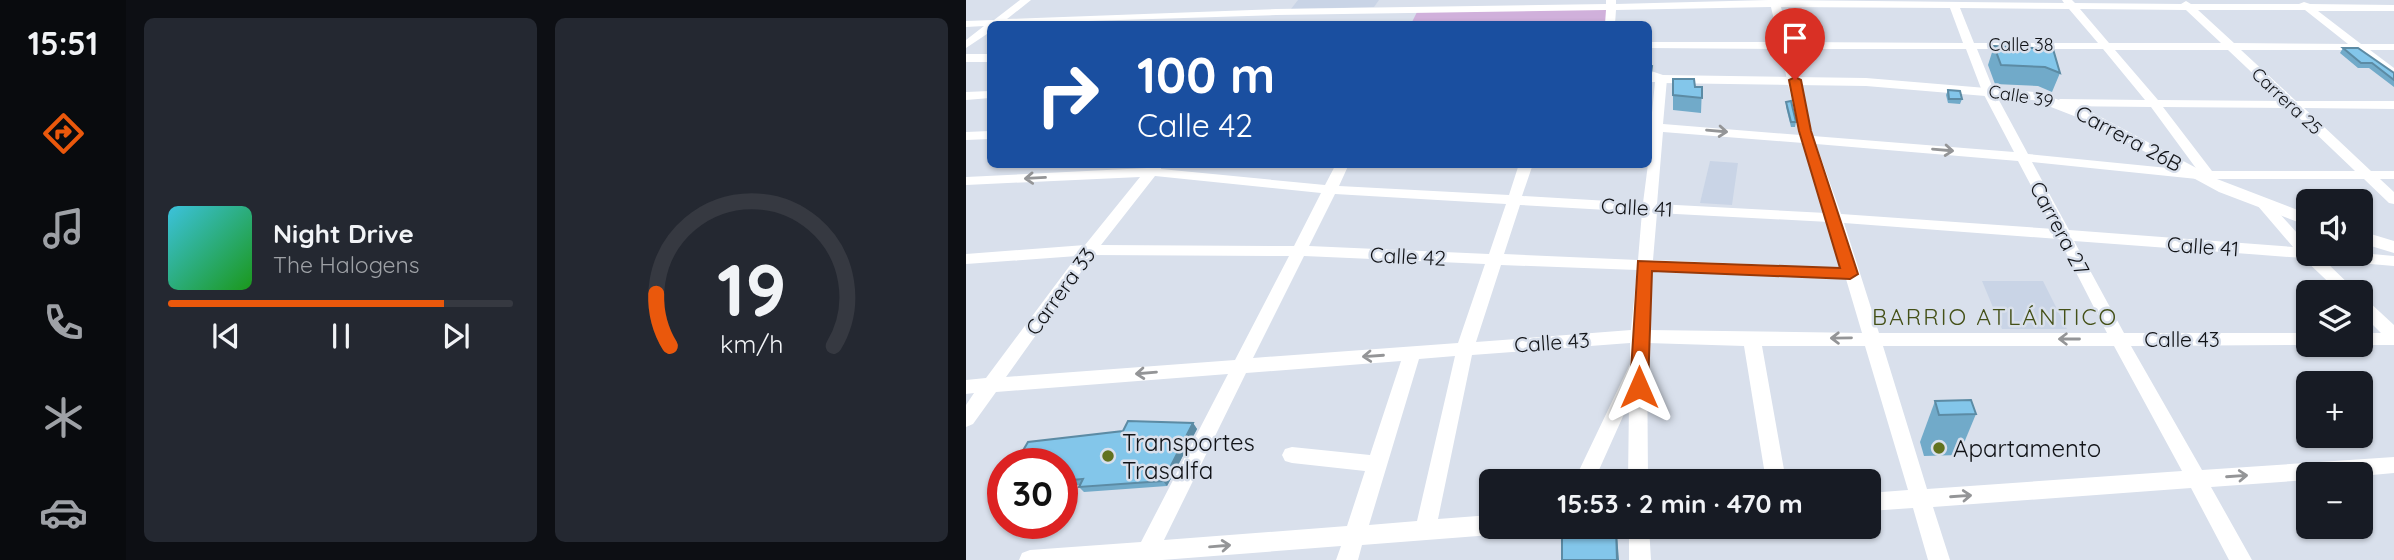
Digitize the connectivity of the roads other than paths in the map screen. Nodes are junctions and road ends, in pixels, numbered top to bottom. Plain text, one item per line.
1 (1026, 0) edge
2 (1284, 0) edge
3 (1774, 2) edge
4 (1953, 2) edge
5 (1611, 3) edge
6 (2069, 3) edge
7 (2185, 3) edge
8 (2302, 4) edge
9 (1420, 5) edge
10 (2394, 8) edge
11 (1276, 12) junction
12 (998, 21) edge
13 (1080, 21) edge
14 (1269, 21) edge
15 (1412, 21) edge
16 (1610, 21) edge
17 (966, 24) edge
18 (987, 25) edge
19 (987, 29) edge
20 (1786, 44) junction
21 (1968, 44) junction
22 (2103, 44) junction
23 (966, 45) edge
24 (1652, 45) edge
25 (2229, 45) junction
26 (2358, 46) junction
27 (2394, 47) edge
28 (966, 58) edge
29 (987, 58) edge
30 (2394, 74) edge
31 (1653, 77) edge
32 (1795, 80) junction
33 (1988, 90) junction
34 (987, 95) edge
35 (966, 96) edge
36 (2060, 103) junction
37 (2154, 103) junction
38 (2291, 105) junction
39 (2394, 106) edge
40 (1653, 127) edge
41 (987, 135) edge
42 (966, 136) edge
43 (1808, 139) junction
44 (1652, 154) edge
45 (2023, 157) junction
46 (1155, 168) edge
47 (1341, 168) edge
48 (1524, 168) edge
49 (1651, 168) edge
50 (2202, 175) junction
51 (2367, 175) junction
52 (2394, 175) edge
53 (966, 181) edge
54 (1331, 190) junction
55 (1512, 200) junction
56 (2394, 200) edge
57 (2264, 205) junction
58 (1650, 207) junction
59 (2296, 216) edge
60 (1835, 218) junction
61 (2064, 236) junction
62 (2296, 240) edge
63 (2373, 241) edge
64 (2394, 247) edge
65 (1089, 250) junction
66 (1301, 251) junction
67 (2296, 253) edge
68 (2373, 259) edge
69 (966, 260) edge
70 (1492, 260) junction
71 (2394, 261) edge
72 (1644, 265) junction
73 (2322, 266) edge
74 (1850, 274) junction
75 (2336, 280) edge
76 (2373, 316) edge
77 (1639, 335) junction
78 (2394, 337) edge
79 (1870, 338) junction
80 (2373, 338) edge
81 (2119, 339) junction
82 (2296, 339) edge
83 (1752, 340) junction
84 (1465, 349) junction
85 (1412, 353) junction
86 (1639, 364) junction
87 (1240, 365) junction
88 (991, 386) junction
89 (966, 387) edge
90 (966, 419) edge
91 (1292, 455) dead end
92 (1376, 464) junction
93 (2394, 466) edge
94 (1590, 469) edge
95 (1638, 469) edge
96 (1774, 469) edge
97 (2196, 478) junction
98 (1920, 499) junction
99 (1881, 501) edge
100 (1479, 526) edge
101 (1426, 529) junction
102 (1354, 534) junction
103 (1639, 539) edge
104 (1144, 556) edge
105 (1030, 560) edge
106 (1347, 560) edge
107 (1640, 560) edge
108 (1939, 560) edge
109 (2241, 560) edge

1 - 12 street
2 - 11 street
3 - 4 street
3 - 5 street
3 - 20 street
4 - 6 street
4 - 21 street, Carrera 27
5 - 9 street
5 - 16 street
6 - 7 street
6 - 22 street
7 - 8 street
7 - 25 street, Carrera 25
8 - 10 street
8 - 26 street
9 - 11 street
9 - 15 street
11 - 13 street
11 - 14 street
17 - 18 street
19 - 23 street
20 - 21 street, Calle 38
20 - 24 street, Calle 38
20 - 32 street
21 - 22 street, Calle 38
21 - 33 street, Carrera 27
22 - 25 street, Calle 38
22 - 37 street
25 - 26 street, Calle 38
25 - 38 street, Carrera 25
26 - 27 street, Calle 38
26 - 30 street
28 - 29 main road
31 - 32 main road, Calle 39
31 - 40 street
32 - 33 main road, Calle 39
32 - 43 street
33 - 36 main road, Calle 39
33 - 45 street, Carrera 27
34 - 35 street
36 - 37 street, Calle 39
36 - 50 main road, Carrera 26B
37 - 38 street, Calle 39
37 - 50 street
38 - 39 street, Calle 39
38 - 51 street, Carrera 25
40 -> 43 street
40 - 44 street
41 - 42 street
43 -> 45 street
43 - 60 street
45 - 50 street
45 - 61 street, Carrera 27
46 -> 53 street, Calle 41
46 - 54 street, Calle 41
46 - 65 street, Carrera 33
47 - 54 street
48 - 55 street
49 - 58 street
50 - 51 street
50 - 57 main road
51 - 52 street
51 - 56 street, Carrera 25
54 - 55 street, Calle 41
54 - 66 street
55 - 58 street, Calle 41
55 - 70 street
57 - 59 main road
57 - 62 street
58 - 60 street, Calle 41
58 - 72 street
60 - 61 street, Calle 41
60 - 74 street
61 - 67 street, Calle 41
61 - 81 street, Carrera 27
63 - 64 main road
65 - 66 street, Calle 42
65 - 69 street, Calle 42
65 - 88 street, Carrera 33
66 - 70 street, Calle 42
66 - 87 street
68 - 71 street, Calle 41
70 - 72 street, Calle 42
70 - 84 street
72 - 74 street, Calle 42
72 - 77 street
73 - 75 street
74 - 79 street
76 - 78 street
77 - 83 street, Calle 43
77 - 84 street, Calle 43
77 - 86 street
78 - 80 street
81 -> 79 street, Calle 43
79 -> 83 street, Calle 43
79 - 98 street
81 - 82 street, Calle 43
81 - 97 street, Carrera 27
83 - 96 street
84 - 85 street, Calle 43
84 - 101 street
85 -> 87 street, Calle 43
85 - 92 street
86 - 94 street
86 - 95 street
87 -> 88 street, Calle 43
87 - 104 street
88 - 89 street, Calle 43
88 - 90 street, Carrera 33
91 - 92 street
92 - 102 street
97 -> 93 street
98 -> 97 street
97 - 109 street, Carrera 27
98 - 99 street
98 - 108 street
100 - 101 street
101 - 102 street
104 -> 102 street
102 - 106 street
103 - 107 street
104 - 105 street

